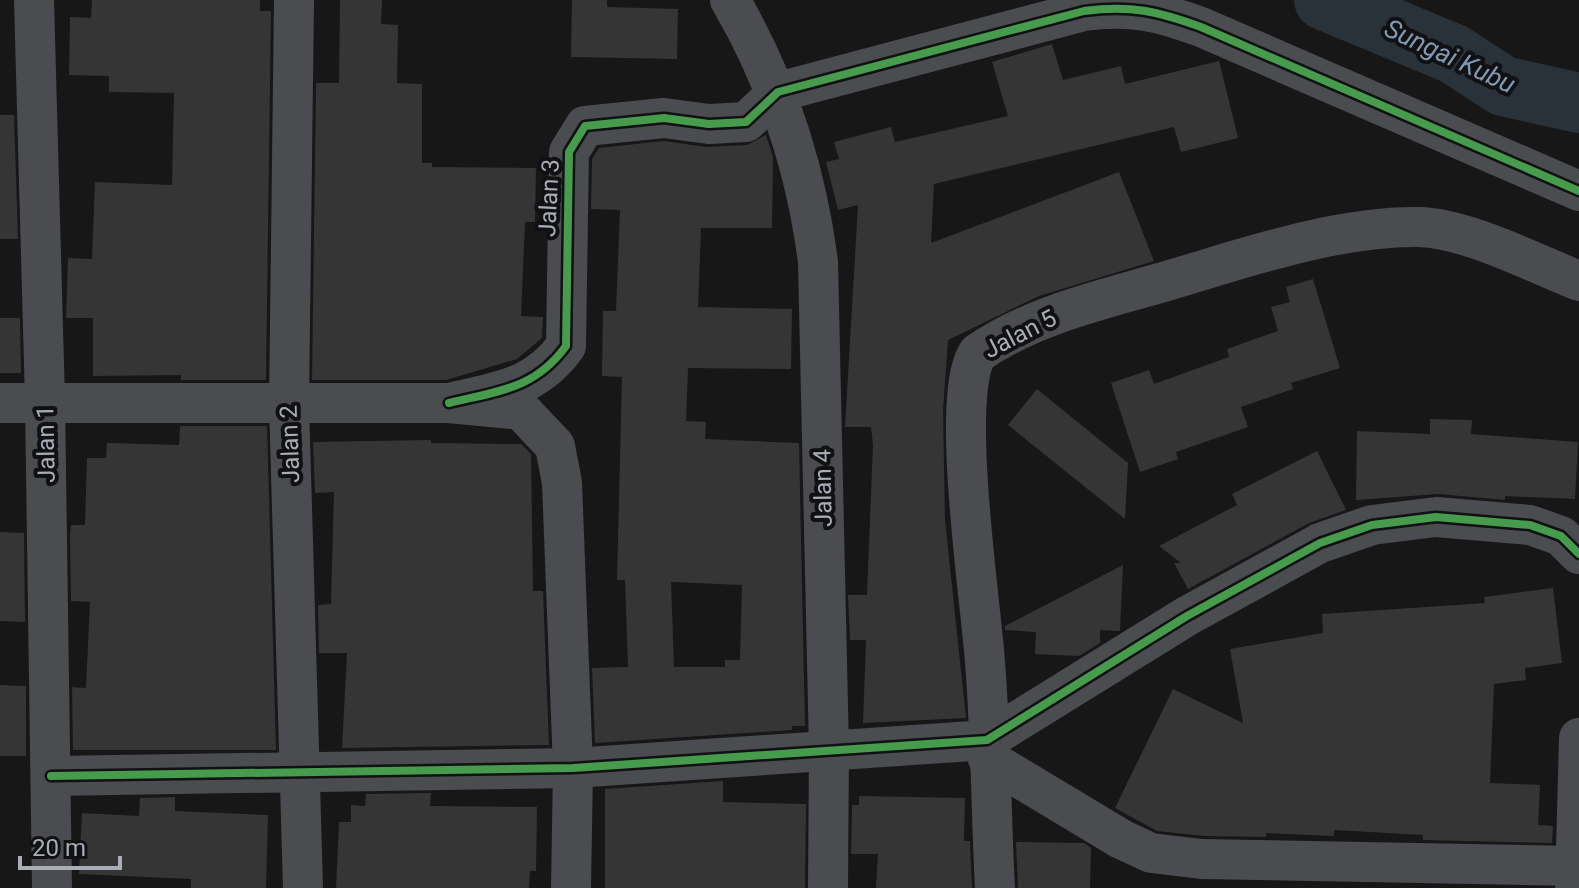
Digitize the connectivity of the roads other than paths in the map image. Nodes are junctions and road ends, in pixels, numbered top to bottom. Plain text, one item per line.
1 (34, 0) edge
2 (294, 0) edge
3 (730, 0) edge
4 (778, 92) junction
5 (1579, 191) edge
6 (1579, 281) edge
7 (45, 401) junction
8 (0, 403) edge
9 (449, 403) junction
10 (289, 404) junction
11 (1579, 554) edge
12 (1579, 738) edge
13 (829, 750) junction
14 (987, 750) junction
15 (573, 768) junction
16 (301, 771) junction
17 (51, 776) junction
18 (1577, 861) edge
19 (52, 888) edge
20 (303, 888) edge
21 (571, 888) edge
22 (828, 888) edge
23 (995, 888) edge

1 - 7 street, Jalan 1
2 - 10 street, Jalan 2
3 - 4 street
4 - 5 street
4 - 9 street, Jalan 3
4 - 13 street, Jalan 4
6 - 14 street, Jalan 5
7 - 8 street
7 - 10 street
7 - 17 street, Jalan 1
9 - 10 street
9 - 15 street
10 - 16 street, Jalan 2
11 - 14 street
12 - 18 street
13 - 14 street
13 - 15 street
13 - 22 street, Jalan 4
14 - 18 street
14 - 23 street, Jalan 5
15 - 16 street
15 - 21 street
16 - 17 street
16 - 20 street, Jalan 2
17 - 19 street, Jalan 1

